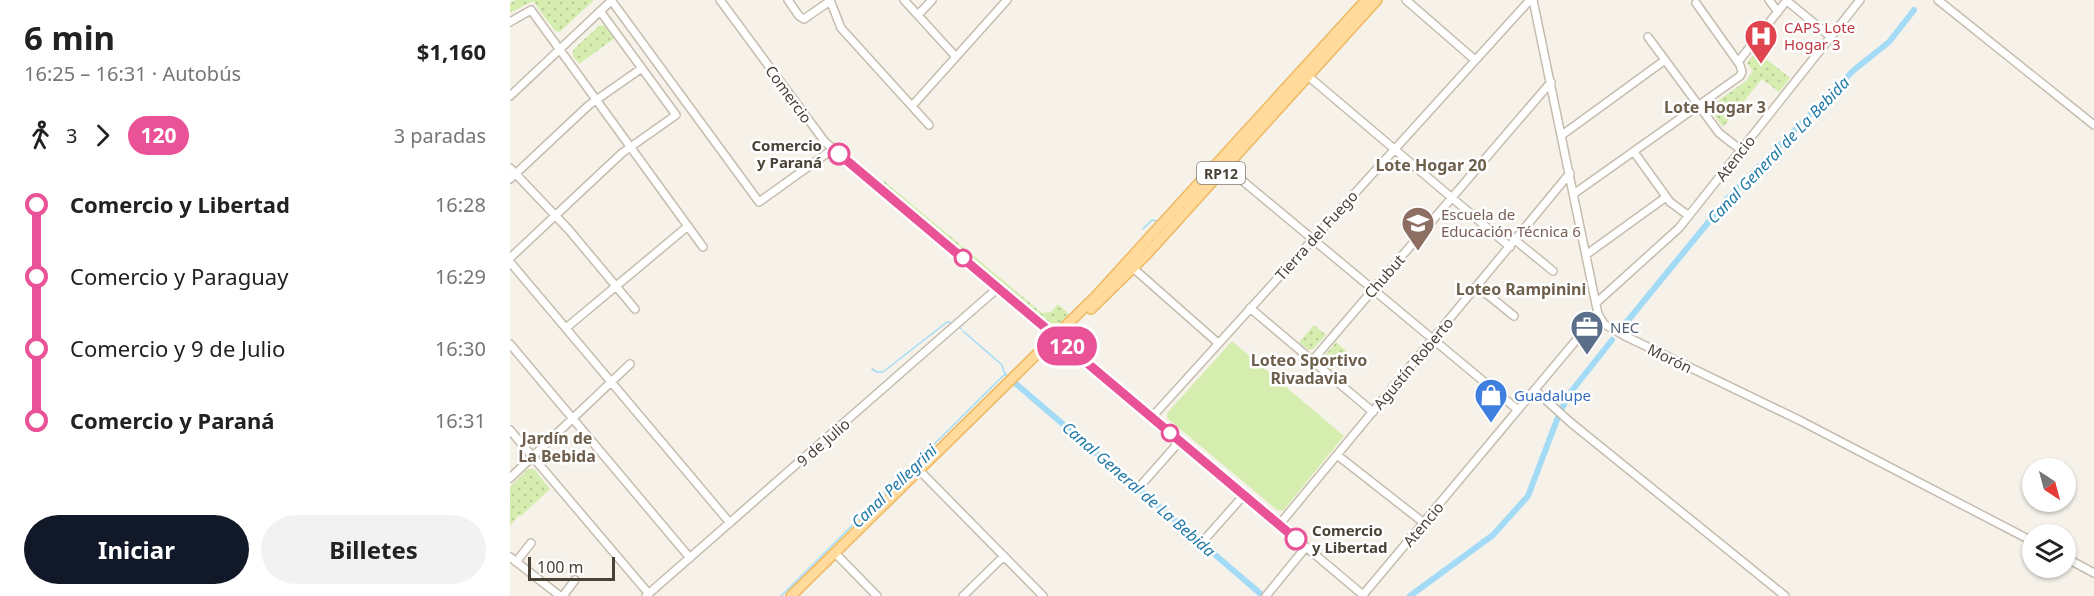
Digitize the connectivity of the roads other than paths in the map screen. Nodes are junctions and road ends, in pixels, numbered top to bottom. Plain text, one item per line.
1 (611, 0) edge
2 (720, 0) edge
3 (788, 0) edge
4 (830, 0) edge
5 (904, 0) edge
6 (932, 0) edge
7 (1008, 0) edge
8 (1366, 0) edge
9 (1377, 0) edge
10 (1406, 0) edge
11 (1531, 0) edge
12 (1769, 0) edge
13 (1787, 0) edge
14 (1860, 0) edge
15 (1938, 0) edge
16 (1696, 3) dead end
17 (600, 11) junction
18 (1778, 12) junction
19 (918, 15) junction
20 (510, 22) edge
21 (1831, 37) junction
22 (1648, 38) dead end
23 (560, 49) junction
24 (956, 57) junction
25 (1475, 60) junction
26 (1665, 60) junction
27 (1738, 62) junction
28 (642, 68) junction
29 (1308, 76) junction
30 (1551, 82) junction
31 (510, 96) edge
32 (597, 100) junction
33 (912, 106) junction
34 (1699, 106) junction
35 (929, 125) dead end
36 (2094, 125) edge
37 (1562, 135) junction
38 (631, 147) junction
39 (832, 149) junction
40 (1394, 149) junction
41 (1741, 150) junction
42 (1634, 152) junction
43 (1226, 167) junction
44 (510, 168) edge
45 (1570, 173) junction
46 (513, 177) edge
47 (1575, 193) junction
48 (1451, 197) junction
49 (1666, 197) junction
50 (555, 216) junction
51 (1689, 216) junction
52 (688, 226) junction
53 (1312, 239) junction
54 (1512, 244) junction
55 (703, 247) dead end
56 (1587, 254) junction
57 (510, 260) edge
58 (1133, 268) junction
59 (1552, 271) dead end
60 (616, 286) junction
61 (1477, 286) junction
62 (999, 287) junction
63 (1372, 289) junction
64 (1596, 303) junction
65 (1250, 308) junction
66 (635, 309) dead end
67 (1598, 314) junction
68 (1515, 316) dead end
69 (566, 328) junction
70 (1056, 337) junction
71 (1433, 339) junction
72 (1218, 343) junction
73 (510, 344) edge
74 (1312, 361) junction
75 (630, 364) dead end
76 (611, 382) junction
77 (1534, 390) junction
78 (1518, 410) junction
79 (1373, 412) junction
80 (1152, 417) junction
81 (572, 418) junction
82 (510, 430) edge
83 (1180, 441) junction
84 (1337, 455) junction
85 (532, 456) junction
86 (919, 470) junction
87 (510, 477) edge
88 (1142, 484) dead end
89 (1244, 495) junction
90 (730, 523) junction
91 (1424, 523) junction
92 (1279, 525) junction
93 (2022, 536) edge
94 (1205, 539) dead end
95 (531, 543) dead end
96 (1306, 547) junction
97 (835, 553) junction
98 (1004, 556) junction
99 (690, 558) junction
100 (513, 560) edge
101 (2076, 563) edge
102 (2094, 573) edge
103 (575, 580) dead end
104 (648, 595) edge
105 (562, 596) edge
106 (791, 596) edge
107 (877, 596) edge
108 (963, 596) edge
109 (1043, 596) edge
110 (1266, 596) edge
111 (1363, 596) edge
112 (1785, 596) edge

1 - 17 street
1 - 39 street
2 - 39 street, Comercio
3 - 4 street
4 - 33 street
5 - 19 street
6 - 19 street
7 - 24 street
8 - 70 main road, RP12
9 - 29 main road, RP12
10 - 25 street
11 - 25 street, Tierra del Fuego
11 - 30 street
12 - 18 street
13 - 18 street
13 - 21 street
14 - 21 street, Atencio
15 - 36 street
16 - 27 street
17 - 23 street
17 - 28 street
18 - 27 street
19 - 24 street
20 - 23 street
21 - 41 street, Atencio
22 - 26 street
23 - 31 street
23 - 32 street
24 - 33 street
25 - 40 street, Tierra del Fuego
26 - 34 street
26 - 37 street
27 - 34 street
28 - 32 street
28 - 38 street
29 - 40 street
29 - 43 main road, RP12
30 - 37 street
30 - 48 street, Chubut
32 - 38 street
32 - 46 street
33 - 35 street
34 - 41 street
34 - 42 street
37 - 45 street
38 - 50 street
38 - 52 street
39 - 62 street, Comercio
40 - 48 street
40 - 53 street, Tierra del Fuego
41 - 51 street, Atencio
42 - 47 street
42 - 49 street
43 - 53 street
43 - 58 main road, RP12
44 - 46 street
45 - 47 street
45 - 54 street, Agustín Roberto
46 - 50 street
47 - 56 street
48 - 54 street
48 - 63 street, Chubut
49 - 51 street
49 - 56 street
50 - 57 street
50 - 60 street
51 - 64 street, Atencio
52 - 55 street
52 - 60 street
53 - 63 street
53 - 65 street, Tierra del Fuego
54 - 59 street
54 - 61 street, Agustín Roberto
56 - 64 street
57 - 69 street
58 - 70 main road, RP12
58 - 72 street
60 - 66 street
60 - 69 street
61 - 68 street
61 - 71 street, Agustín Roberto
62 - 70 street, Comercio
62 - 90 street, 9 de Julio
63 - 71 street
63 - 74 street, Chubut
64 - 67 street
65 - 72 street, Tierra del Fuego
65 - 74 street
67 - 77 street, Atencio
67 - 93 street, Morón
69 - 76 street
70 - 80 street, Comercio
70 - 86 main road, RP12
71 - 78 street
71 - 79 street, Agustín Roberto
72 - 80 street, Tierra del Fuego
73 - 81 street
74 - 79 street
75 - 76 street
76 - 81 street
76 - 90 street
77 - 78 street, Atencio
77 - 112 street
78 - 91 street, Atencio
79 - 84 street, Agustín Roberto
80 - 83 street, Comercio
81 - 85 street
81 - 99 street
82 - 85 street
83 - 88 street
83 - 89 street, Comercio
84 - 91 street
84 - 92 street, Agustín Roberto
85 - 87 street
85 - 104 street
86 - 97 main road, RP12
86 - 98 street
89 - 92 street, Comercio
89 - 94 street
90 - 99 street, 9 de Julio
91 - 111 street, Atencio
92 - 96 street, Comercio
95 - 100 street
96 - 110 street
96 - 111 street, Comercio
97 - 106 main road, RP12
97 - 107 street
98 - 108 street
98 - 109 street
99 - 104 street, 9 de Julio
100 - 105 street
101 - 102 street
103 - 105 street

